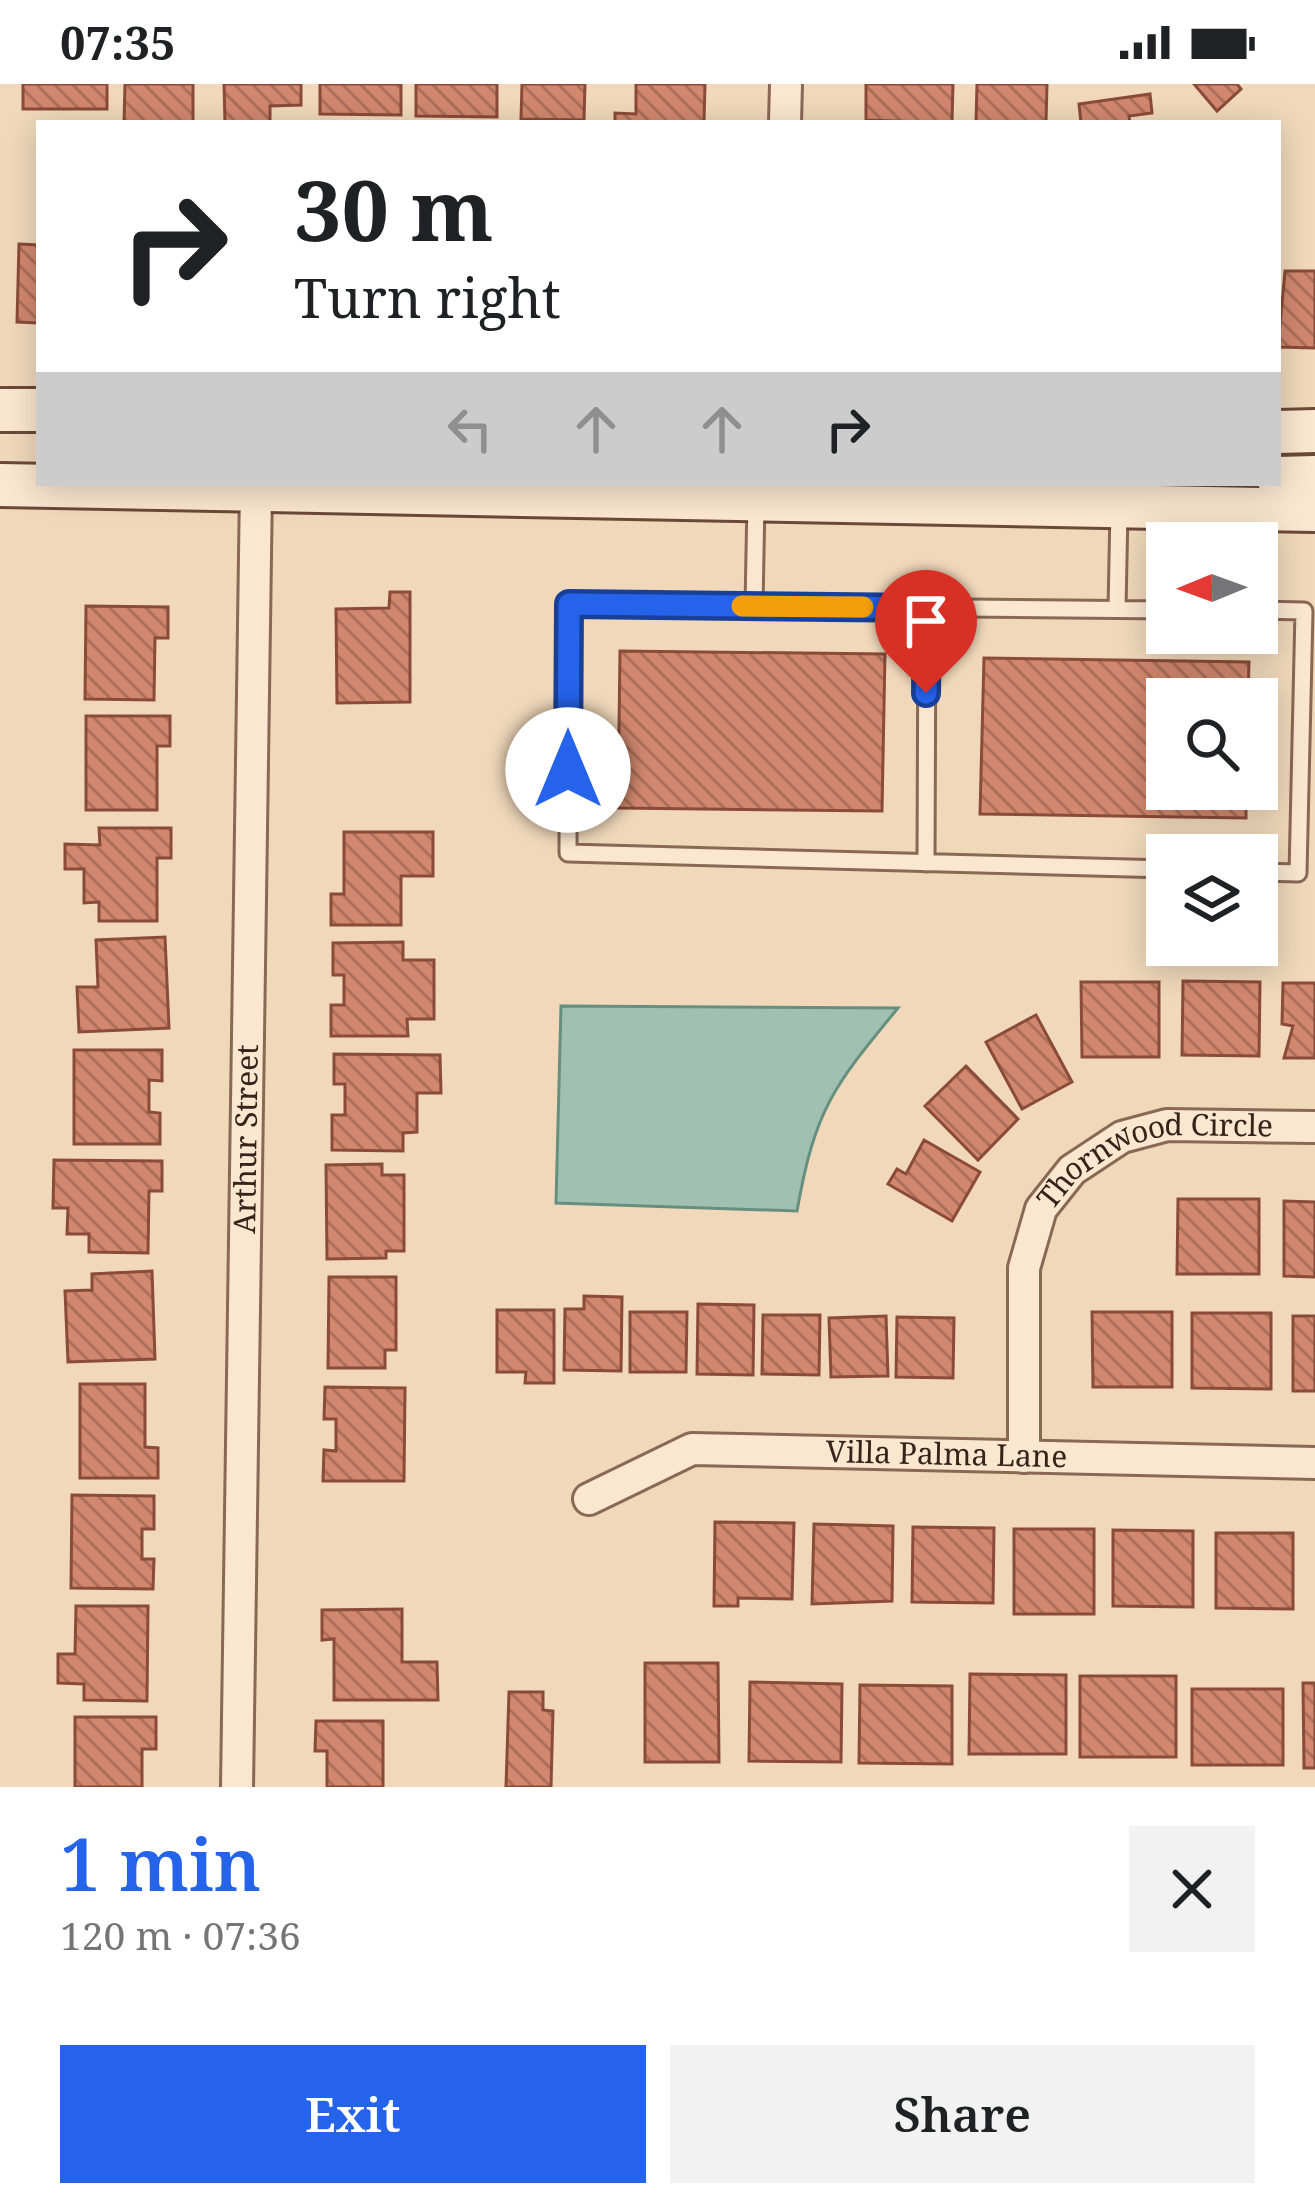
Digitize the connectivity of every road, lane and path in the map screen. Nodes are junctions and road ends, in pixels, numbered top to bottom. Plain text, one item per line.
1 (786, 84) edge
2 (785, 120) edge
3 (0, 410) edge
4 (36, 410) edge
5 (1315, 431) edge
6 (1281, 432) edge
7 (1315, 477) edge
8 (1281, 478) edge
9 (0, 484) edge
10 (36, 485) edge
11 (128, 486) edge
12 (1231, 486) edge
13 (392, 487) edge
14 (256, 488) junction
15 (768, 490) edge
16 (1138, 506) junction
17 (1315, 510) edge
18 (754, 606) junction
19 (927, 608) junction
20 (1117, 609) junction
21 (1146, 610) edge
22 (1278, 610) edge
23 (926, 863) junction
24 (1146, 868) edge
25 (1278, 873) edge
26 (1315, 1126) edge
27 (1024, 1457) junction
28 (1315, 1463) edge
29 (590, 1499) dead end
30 (237, 1787) edge

1 - 2 street
3 - 4 main road
5 - 6 main road
7 - 8 main road
9 - 10 main road
11 - 14 main road
12 - 16 main road
13 - 14 main road
13 - 15 main road
14 - 30 street, Arthur Street
15 - 16 main road
15 - 18 lane
16 - 17 main road
16 - 20 lane
18 - 19 lane
18 - 23 lane
19 - 20 lane
19 - 23 lane
20 - 21 lane
22 - 25 lane
23 - 24 lane
26 - 27 street, Thornwood Circle
27 - 28 street, Villa Palma Lane
27 - 29 street, Villa Palma Lane

